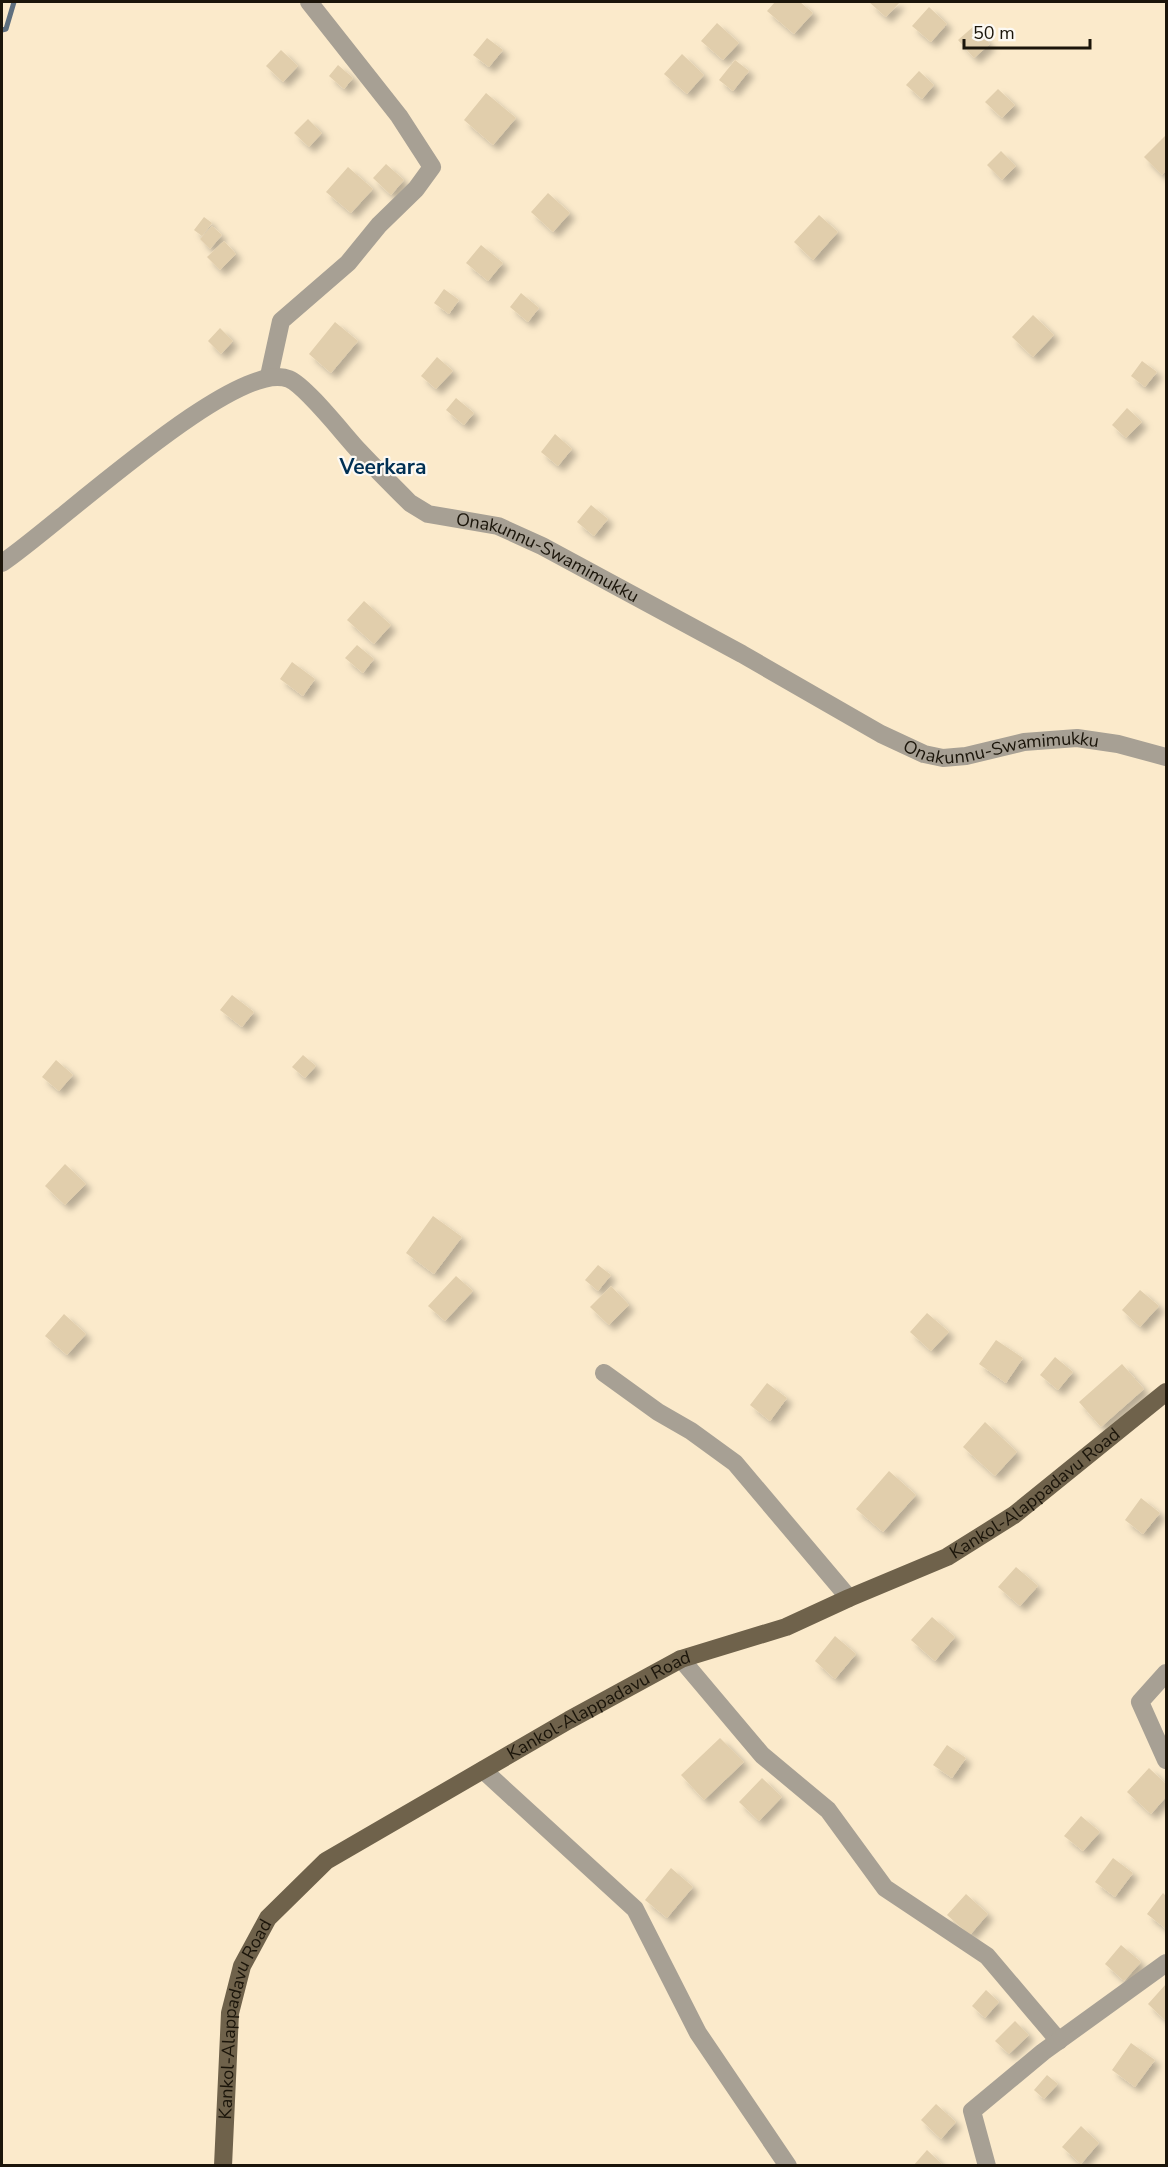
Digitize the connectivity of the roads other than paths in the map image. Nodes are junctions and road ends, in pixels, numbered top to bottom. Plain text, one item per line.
1 (309, 2) edge
2 (269, 376) junction
3 (2, 563) edge
4 (1167, 757) edge
5 (604, 1374) dead end
6 (1166, 1395) edge
7 (849, 1598) junction
8 (681, 1659) junction
9 (1167, 1673) edge
10 (1167, 1760) edge
11 (483, 1770) junction
12 (1167, 1963) edge
13 (1059, 2041) junction
14 (223, 2166) edge
15 (788, 2166) edge
16 (987, 2166) edge

1 - 2 street
2 - 3 street
2 - 4 street, Onakunnu-Swamimukku
5 - 7 street
6 - 7 main road, Kankol-Alappadavu Road
7 - 8 main road, Kankol-Alappadavu Road
8 - 11 main road, Kankol-Alappadavu Road
8 - 13 street
9 - 10 street
11 - 14 main road, Kankol-Alappadavu Road
11 - 15 street
12 - 13 street
13 - 16 street

